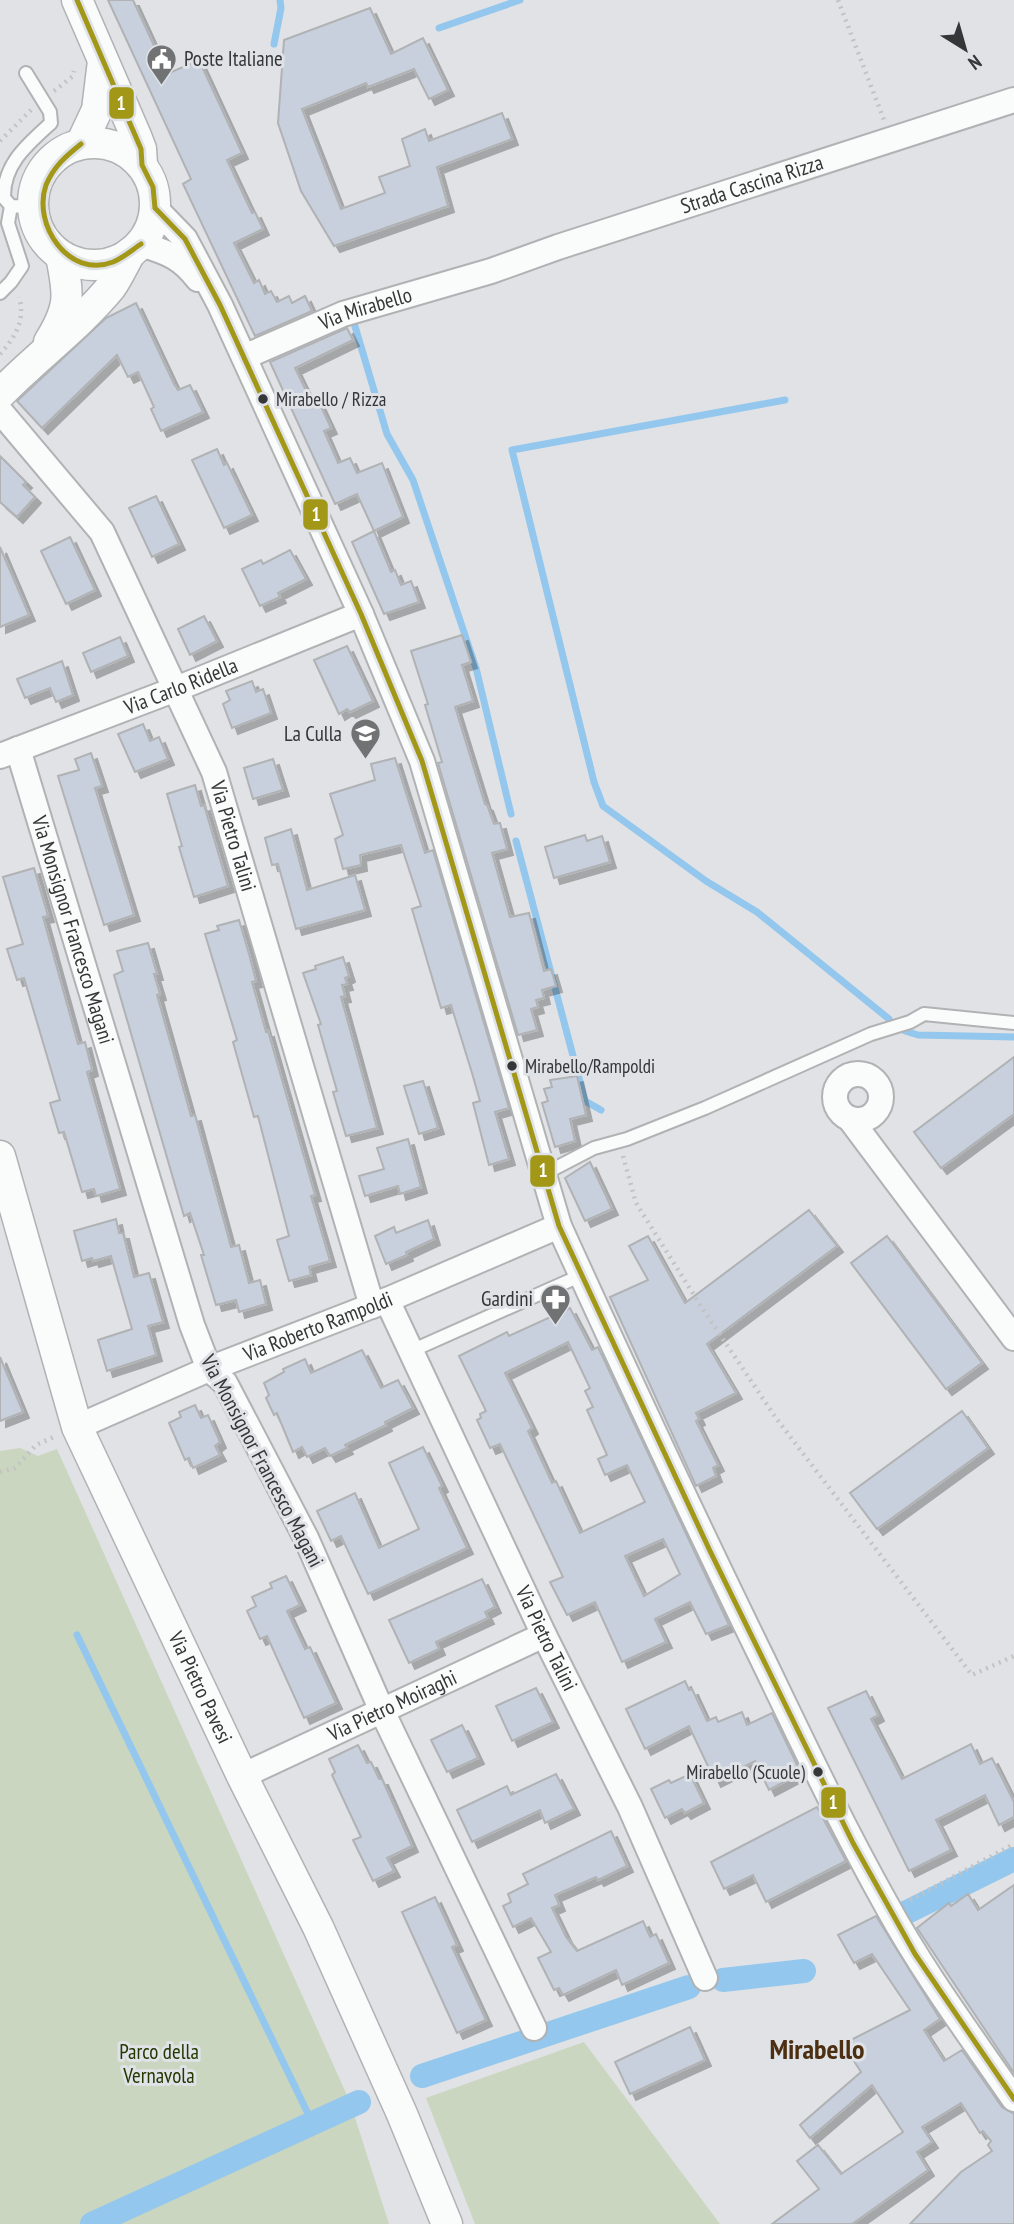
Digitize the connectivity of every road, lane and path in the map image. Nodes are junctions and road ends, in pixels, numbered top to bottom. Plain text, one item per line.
1 (77, 0) edge
2 (838, 0) edge
3 (103, 57) junction
4 (26, 73) dead end
5 (1014, 100) edge
6 (892, 140) junction
7 (80, 144) junction
8 (142, 165) junction
9 (22, 206) junction
10 (155, 208) junction
11 (136, 249) junction
12 (61, 256) junction
13 (491, 271) joint
14 (11, 282) junction
15 (0, 293) edge
16 (220, 305) junction
17 (0, 354) edge
18 (41, 354) junction
19 (244, 357) junction
20 (0, 394) edge
21 (0, 411) edge
22 (361, 614) junction
23 (176, 689) junction
24 (9, 753) edge
25 (1014, 1023) edge
26 (850, 1119) dead end
27 (619, 1142) junction
28 (0, 1156) edge
29 (544, 1174) junction
30 (559, 1226) junction
31 (582, 1275) junction
32 (380, 1303) junction
33 (1014, 1338) edge
34 (411, 1351) junction
35 (209, 1368) junction
36 (78, 1427) junction
37 (0, 1472) edge
38 (544, 1635) junction
39 (1014, 1656) edge
40 (382, 1711) junction
41 (242, 1776) junction
42 (1014, 1844) edge
43 (889, 1910) junction
44 (705, 1978) dead end
45 (534, 2028) dead end
46 (1014, 2099) edge
47 (443, 2218) edge

1 - 3 street
2 - 6 path
3 - 7 street
3 - 8 street
4 - 9 lane
5 - 6 street, Strada Cascina Rizza
6 - 13 street, Strada Cascina Rizza
7 - 8 street
7 - 9 street
8 - 10 street
9 - 12 street
9 - 14 lane
10 - 11 street
10 - 16 street
11 - 12 street
11 - 16 street
11 - 18 street
12 - 18 street
13 - 19 street, Via Mirabello
14 - 15 lane
14 - 17 path
16 - 19 street
18 - 20 street
19 - 22 street
21 - 23 street, Via Pietro Talini
22 - 23 street, Via Carlo Ridella
22 - 29 street
23 - 24 street, Via Carlo Ridella
23 - 32 street, Via Pietro Talini
24 - 35 street, Via Monsignor Francesco Magani
25 - 27 lane
26 - 33 street
27 - 29 lane
27 - 39 path
28 - 36 street, Via Pietro Pavesi
29 - 30 street
30 - 31 street
30 - 32 street, Via Roberto Rampoldi
31 - 34 lane
31 - 43 street
32 - 34 street, Via Pietro Talini
32 - 35 street, Via Roberto Rampoldi
34 - 38 street, Via Pietro Talini
35 - 36 street, Via Roberto Rampoldi
35 - 40 street, Via Monsignor Francesco Magani
36 - 37 path
36 - 41 street, Via Pietro Pavesi
38 - 40 street, Via Pietro Moiraghi
38 - 44 street, Via Pietro Talini
40 - 41 street, Via Pietro Moiraghi
40 - 45 street, Via Monsignor Francesco Magani
41 - 47 street, Via Pietro Pavesi
42 - 43 path
43 - 46 street

